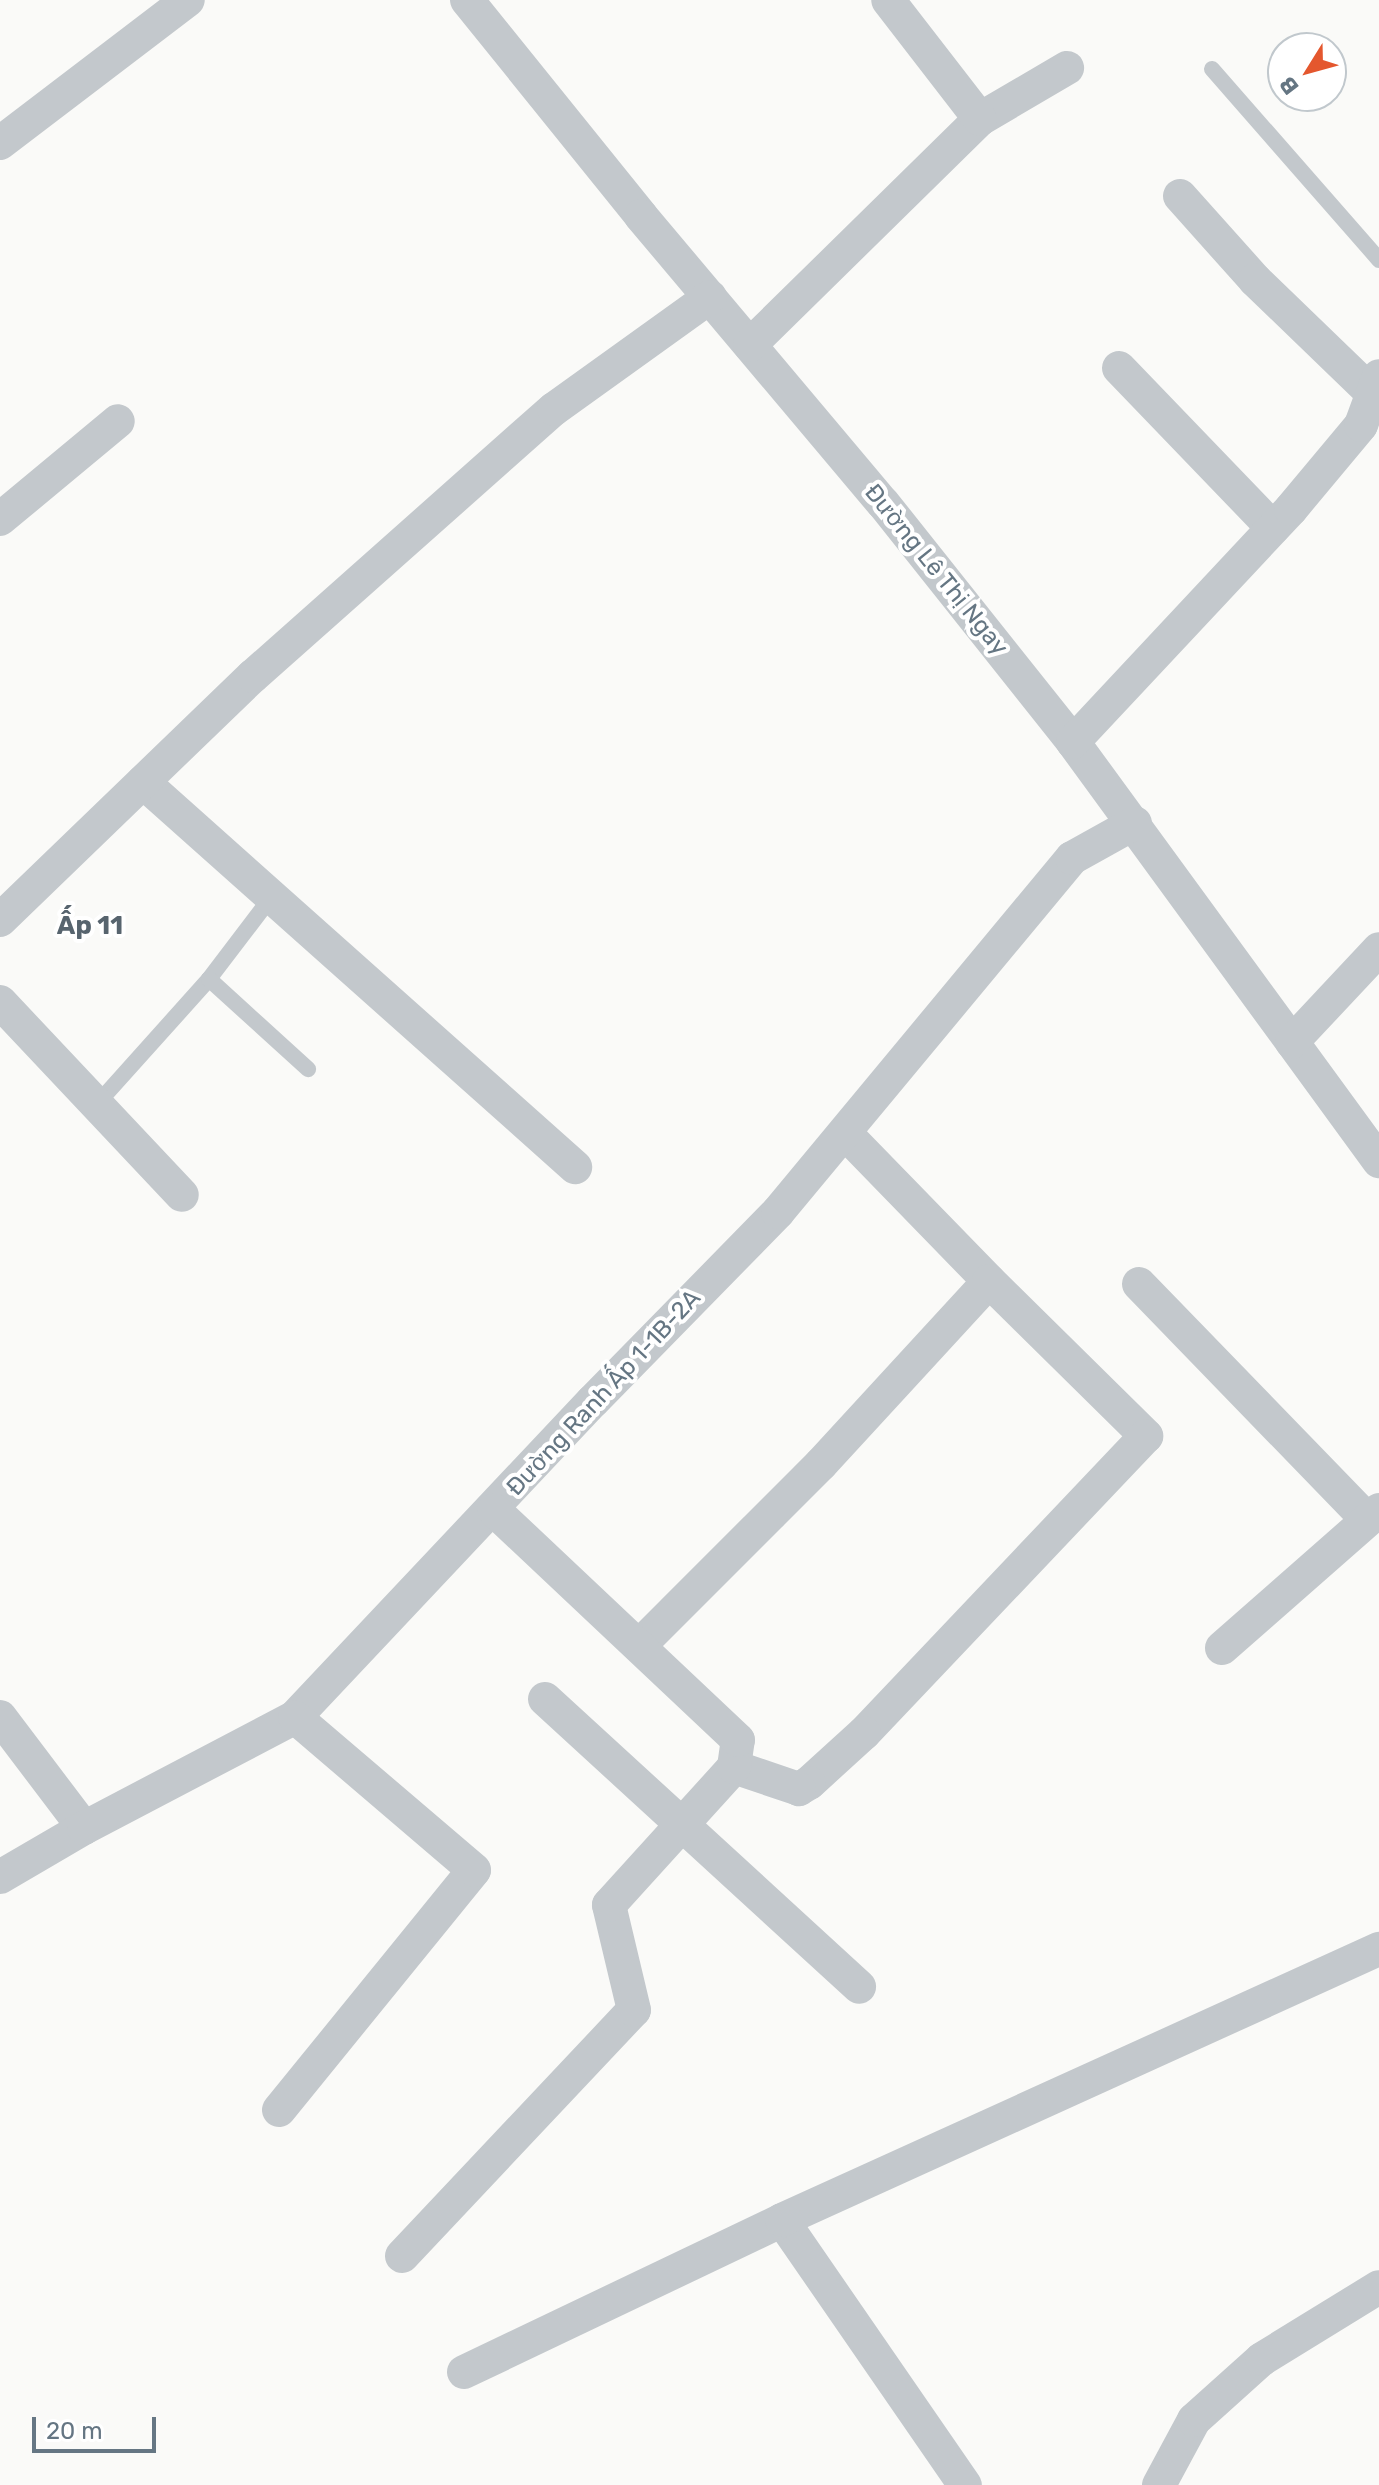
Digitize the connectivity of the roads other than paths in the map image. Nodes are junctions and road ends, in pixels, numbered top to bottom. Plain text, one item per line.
1 (188, 0) edge
2 (467, 0) edge
3 (888, 0) edge
4 (1067, 68) dead end
5 (1212, 69) dead end
6 (980, 119) junction
7 (0, 143) edge
8 (1180, 196) dead end
9 (1379, 260) edge
10 (710, 297) junction
11 (750, 345) junction
12 (1119, 368) dead end
13 (1375, 384) edge
14 (118, 421) dead end
15 (1370, 436) edge
16 (0, 519) edge
17 (1273, 528) junction
18 (1073, 742) junction
19 (143, 782) junction
20 (1135, 823) junction
21 (273, 895) junction
22 (0, 920) edge
23 (1379, 949) edge
24 (209, 979) junction
25 (0, 1002) edge
26 (1292, 1042) junction
27 (308, 1069) dead end
28 (97, 1104) junction
29 (845, 1133) junction
30 (1379, 1161) edge
31 (575, 1167) dead end
32 (182, 1195) dead end
33 (989, 1281) junction
34 (1139, 1284) dead end
35 (494, 1510) junction
36 (1373, 1515) edge
37 (639, 1646) junction
38 (1222, 1648) dead end
39 (545, 1699) dead end
40 (0, 1717) edge
41 (295, 1717) junction
42 (734, 1767) junction
43 (683, 1826) junction
44 (84, 1828) junction
45 (0, 1877) edge
46 (1379, 1949) edge
47 (859, 1987) dead end
48 (279, 2110) dead end
49 (782, 2220) junction
50 (402, 2256) dead end
51 (1379, 2287) edge
52 (464, 2372) dead end
53 (965, 2485) edge
54 (1159, 2485) edge

1 - 7 street
2 - 10 street, Đường Lê Thị Ngay
3 - 6 street
4 - 6 street
5 - 9 lane
6 - 11 street
8 - 13 street
10 - 11 street, Đường Lê Thị Ngay
10 - 19 street
11 - 18 street, Đường Lê Thị Ngay
12 - 17 street
13 - 15 street
14 - 16 street
15 - 17 street
17 - 18 street
18 - 20 street, Đường Lê Thị Ngay
19 - 21 street
19 - 22 street
20 - 26 street, Đường Lê Thị Ngay
20 - 29 street, Đường Ranh Ấp 1-1B-2A
21 - 24 lane
21 - 31 street
23 - 26 street
24 - 27 lane
24 - 28 lane
25 - 28 street
26 - 30 street, Đường Lê Thị Ngay
28 - 32 street
29 - 33 street
29 - 35 street, Đường Ranh Ấp 1-1B-2A
33 - 37 street
33 - 42 street
34 - 36 street
35 - 37 street
35 - 41 street, Đường Ranh Ấp 1-1B-2A
36 - 38 street
37 - 42 street
39 - 43 street
40 - 44 street
41 - 44 street, Đường Ranh Ấp 1-1B-2A
41 - 48 street
42 - 43 street
43 - 47 street
43 - 50 street
44 - 45 street, Đường Ranh Ấp 1-1B-2A
46 - 49 street
49 - 52 street
49 - 53 street
51 - 54 street

